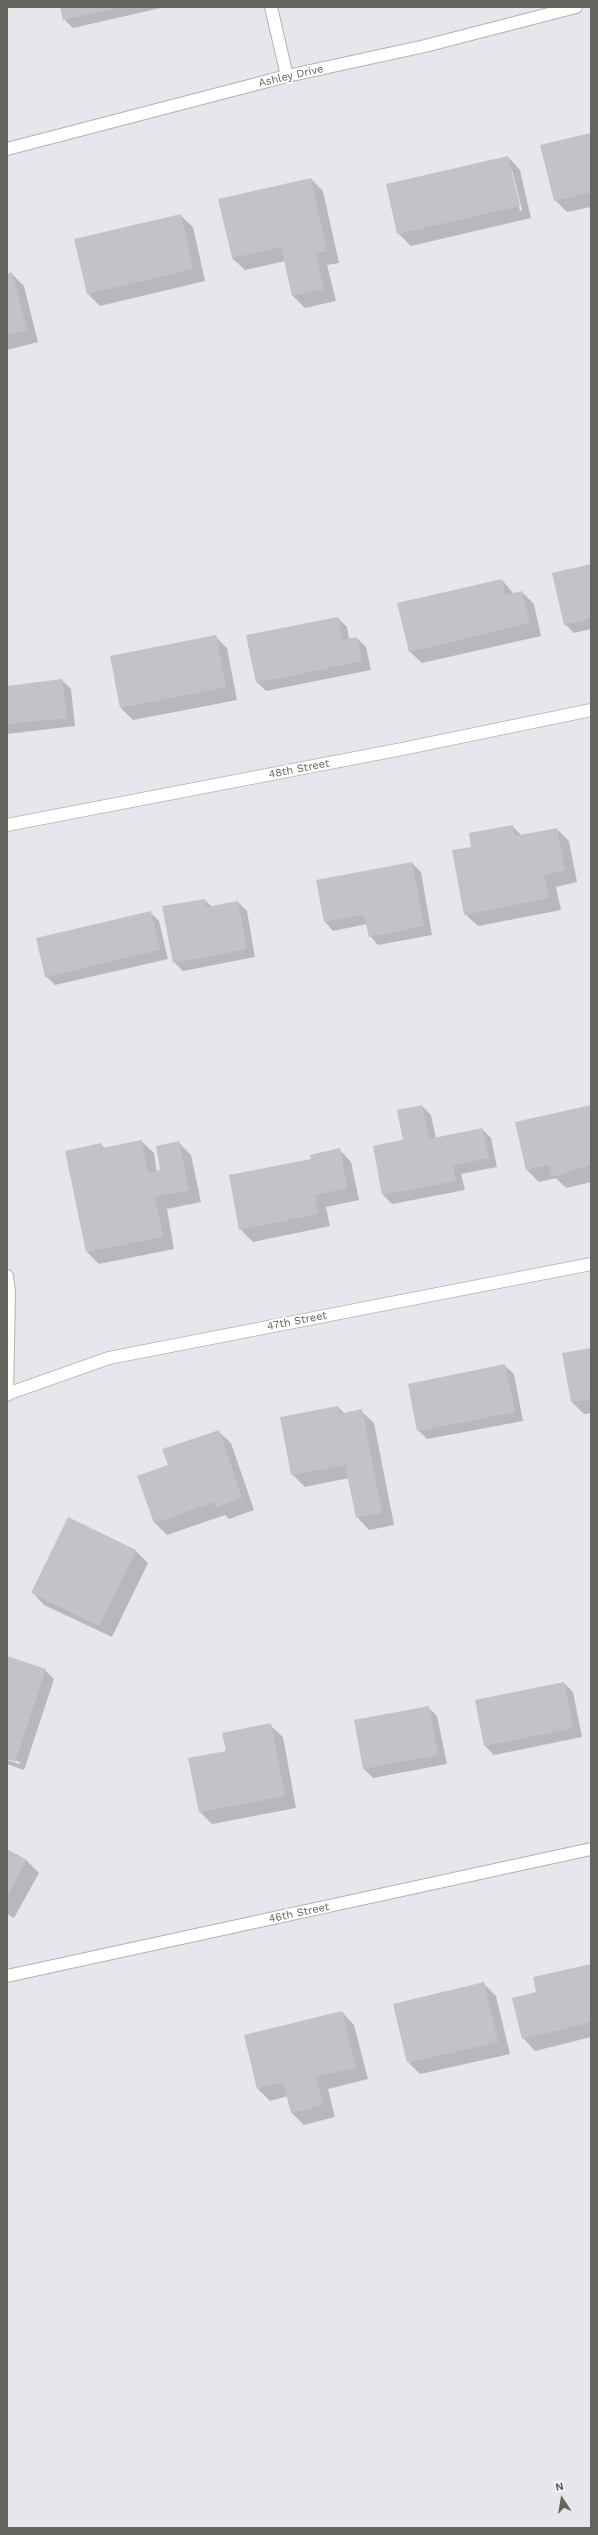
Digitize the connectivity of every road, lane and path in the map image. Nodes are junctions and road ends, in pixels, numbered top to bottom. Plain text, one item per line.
1 (271, 7) edge
2 (576, 7) edge
3 (287, 76) junction
4 (7, 149) edge
5 (591, 710) edge
6 (7, 825) edge
7 (591, 1264) edge
8 (7, 1276) edge
9 (7, 1395) edge
10 (591, 1849) edge
11 (7, 1976) edge

1 - 3 street
2 - 3 street, Ashley Drive
3 - 4 street, Ashley Drive
5 - 6 street, 48th Street
7 - 9 street, 47th Street
8 - 9 street
10 - 11 street, 46th Street

